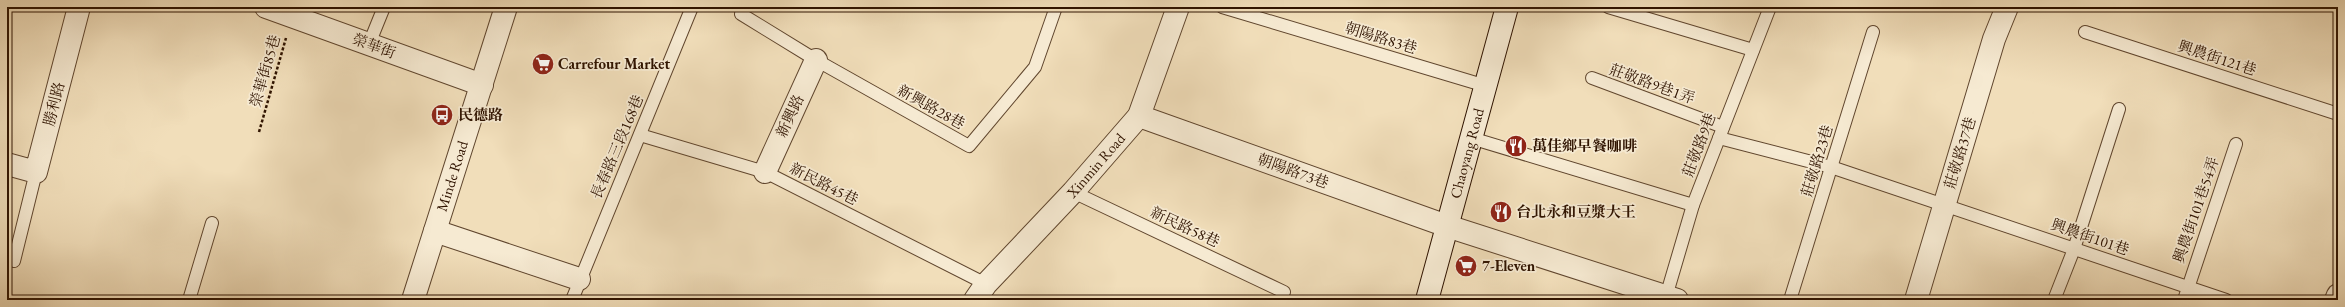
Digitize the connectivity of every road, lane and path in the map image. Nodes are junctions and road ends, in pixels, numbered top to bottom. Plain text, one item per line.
1 (79, 7) edge
2 (266, 7) edge
3 (384, 7) edge
4 (506, 7) edge
5 (692, 7) edge
6 (1056, 7) edge
7 (1178, 7) edge
8 (1222, 7) edge
9 (1507, 7) edge
10 (1608, 7) edge
11 (1770, 7) edge
12 (2007, 7) edge
13 (741, 14) dead end
14 (292, 16) junction
15 (1873, 32) dead end
16 (2085, 32) dead end
17 (370, 44) junction
18 (1753, 50) junction
19 (816, 60) junction
20 (1592, 78) dead end
21 (482, 85) junction
22 (1486, 86) junction
23 (2119, 109) dead end
24 (2338, 114) edge
25 (1139, 116) junction
26 (259, 132) dead end
27 (1721, 132) junction
28 (640, 135) junction
29 (1472, 138) junction
30 (2236, 144) dead end
31 (7, 164) edge
32 (1832, 167) junction
33 (36, 172) junction
34 (765, 172) junction
35 (1073, 192) junction
36 (1693, 205) junction
37 (1944, 205) junction
38 (212, 223) dead end
39 (1447, 226) junction
40 (435, 232) junction
41 (2074, 248) junction
42 (14, 261) dead end
43 (580, 279) junction
44 (2188, 287) junction
45 (980, 292) edge
46 (1284, 292) dead end
47 (2338, 296) edge
48 (1669, 299) edge
49 (189, 300) edge
50 (413, 300) edge
51 (572, 300) edge
52 (1427, 300) edge
53 (1790, 300) edge
54 (1916, 300) edge
55 (2054, 300) edge
56 (2184, 300) edge
57 (2226, 300) edge
58 (2336, 300) edge

1 - 33 street, 勝利路
2 - 14 street, 榮華街
3 - 17 lane
4 - 21 street, Minde Road
5 - 28 lane, 長春路三段168巷
6 - 19 lane, 新興路28巷
7 - 25 street, Xinmin Road
8 - 22 lane, 朝陽路83巷
9 - 22 street, Chaoyang Road
10 - 18 lane
11 - 18 lane, 莊敬路9巷
12 - 37 street, 莊敬路37巷
13 - 19 lane
14 - 17 street, 榮華街
14 - 26 path, 榮華街85巷
15 - 32 lane, 莊敬路23巷
16 - 24 lane, 興農街121巷
17 - 21 street, 榮華街
18 - 27 lane, 莊敬路9巷
19 - 34 street, 新興路
20 - 27 lane, 莊敬路9巷1弄
21 - 40 street, Minde Road
22 - 29 street, Chaoyang Road
23 - 41 lane
25 - 35 street, Xinmin Road
25 - 39 street, 朝陽路73巷
27 - 32 lane, 莊敬路9巷1弄
27 - 36 lane, 莊敬路9巷
28 - 34 lane, 新民路45巷
28 - 43 lane, 長春路三段168巷
29 - 36 lane
29 - 39 street, Chaoyang Road
30 - 44 lane, 興農街101巷54弄
31 - 33 street
32 - 37 lane, 興農街101巷
32 - 53 lane, 莊敬路23巷
33 - 42 lane
34 - 45 lane, 新民路45巷
35 - 45 street, Xinmin Road
35 - 46 lane, 新民路58巷
36 - 48 lane, 莊敬路9巷
37 - 41 lane, 興農街101巷
37 - 54 street, 莊敬路37巷
38 - 49 lane
39 - 48 street, 朝陽路73巷
39 - 52 street, Chaoyang Road
40 - 43 street
40 - 50 street, Minde Road
41 - 44 lane, 興農街101巷
41 - 55 lane
43 - 51 lane, 長春路三段168巷
44 - 56 lane, 興農街101巷54弄
44 - 57 lane, 興農街101巷
47 - 58 street

